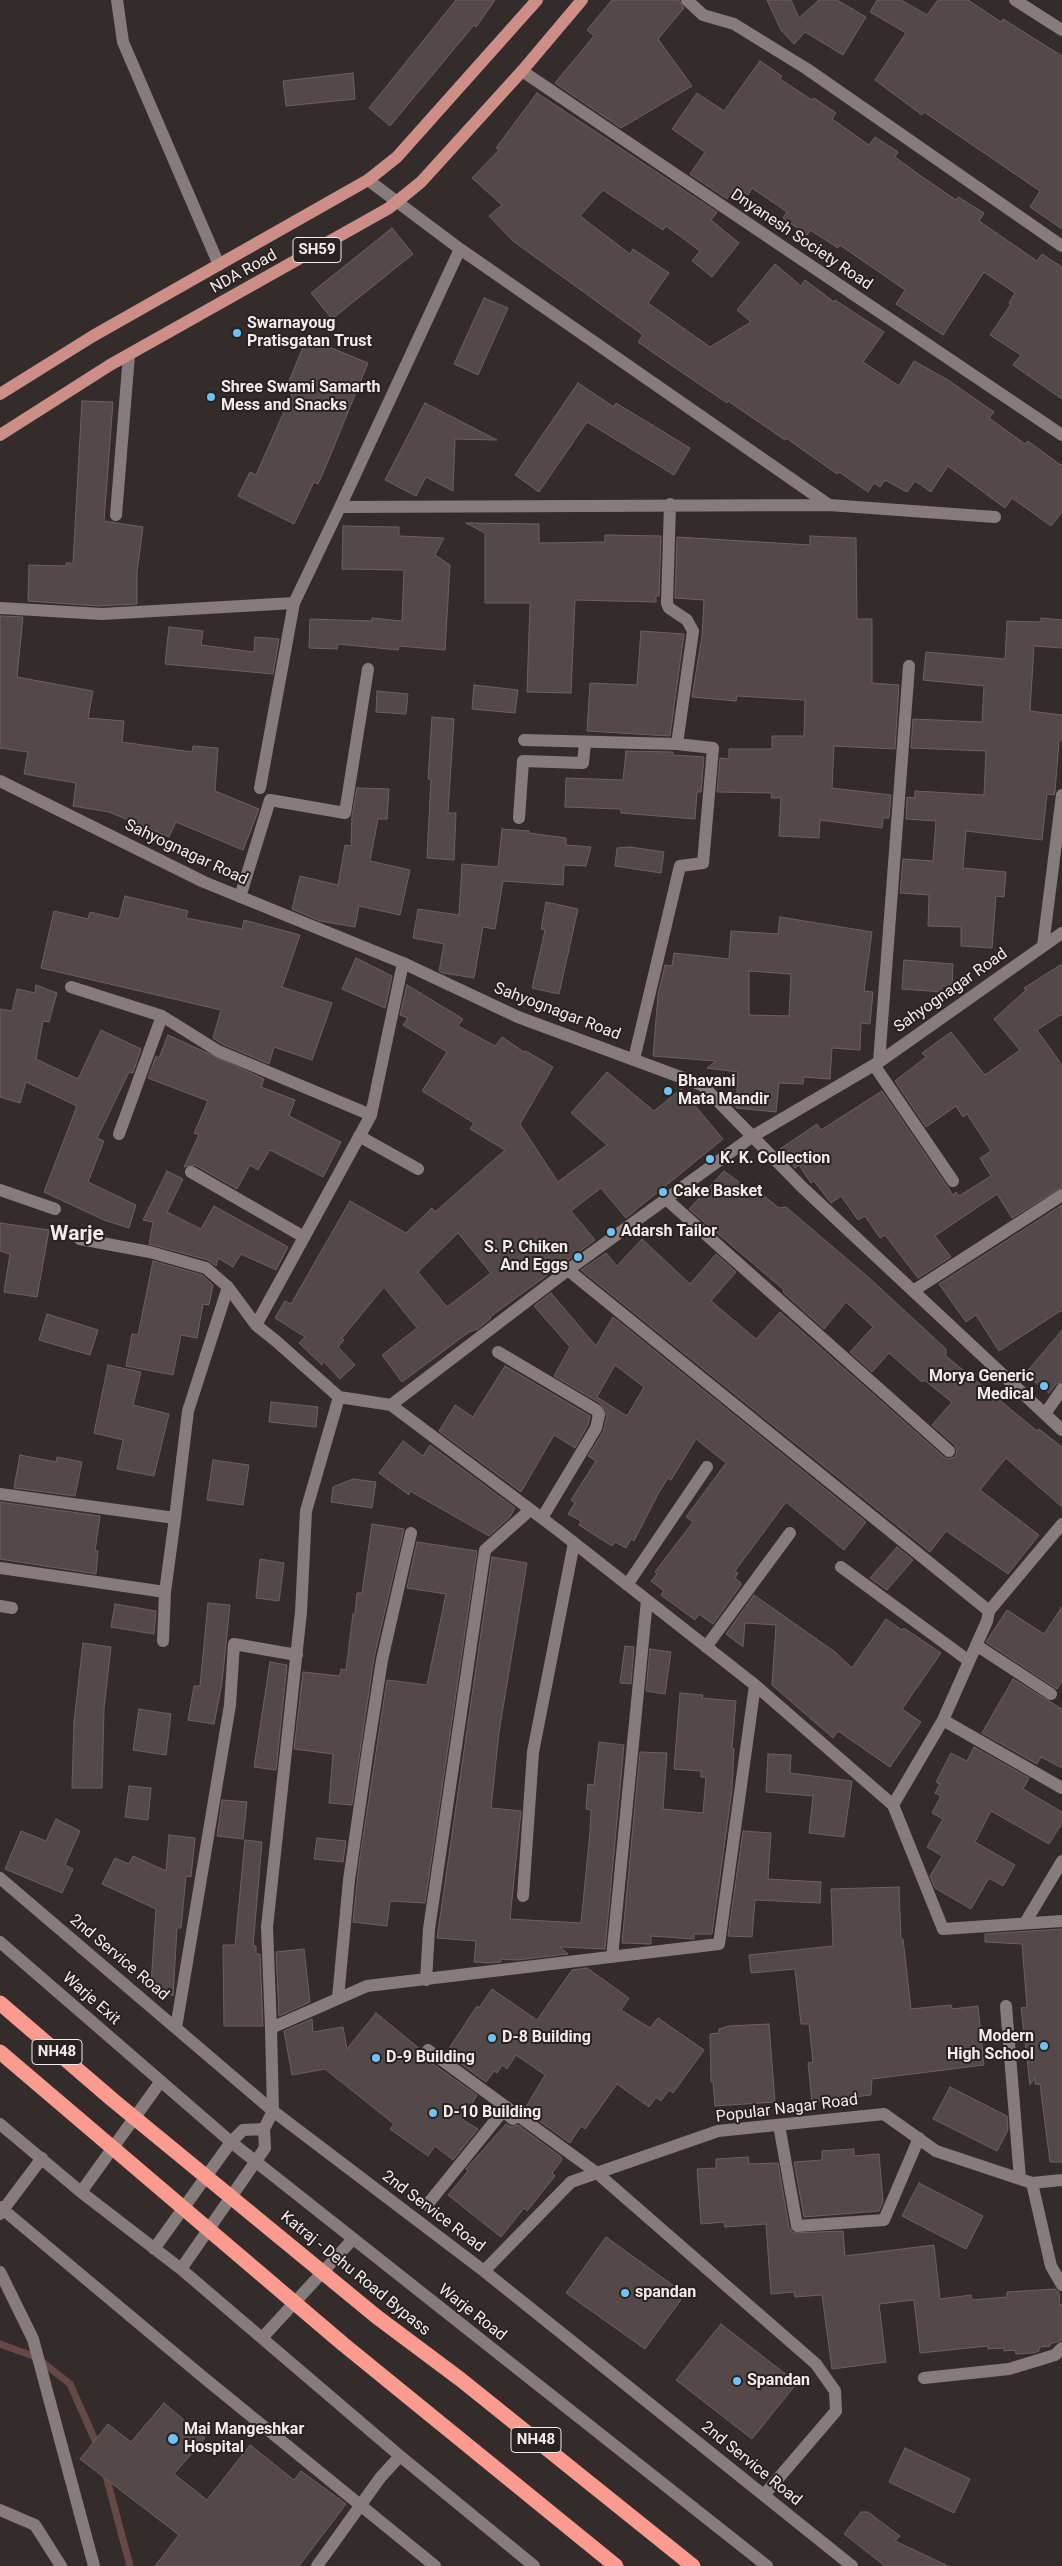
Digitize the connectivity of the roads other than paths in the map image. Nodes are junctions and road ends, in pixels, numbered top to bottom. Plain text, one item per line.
1 (118, 0) edge
2 (537, 0) edge
3 (582, 0) edge
4 (687, 0) edge
5 (1015, 0) edge
6 (1062, 30) edge
7 (522, 71) junction
8 (368, 180) junction
9 (395, 202) junction
10 (1062, 246) edge
11 (460, 249) junction
12 (219, 265) junction
13 (129, 355) junction
14 (0, 394) edge
15 (1062, 435) edge
16 (0, 436) edge
17 (670, 504) junction
18 (829, 505) junction
19 (340, 507) junction
20 (116, 515) dead end
21 (995, 516) dead end
22 (294, 603) junction
23 (0, 608) edge
24 (909, 666) dead end
25 (368, 669) dead end
26 (524, 740) dead end
27 (585, 743) junction
28 (677, 744) junction
29 (0, 781) edge
30 (260, 788) dead end
31 (1062, 795) edge
32 (519, 818) dead end
33 (240, 897) junction
34 (1062, 933) edge
35 (1043, 946) junction
36 (402, 963) junction
37 (71, 987) dead end
38 (162, 1016) junction
39 (634, 1059) junction
40 (877, 1064) junction
41 (370, 1115) junction
42 (119, 1134) dead end
43 (359, 1136) junction
44 (753, 1136) junction
45 (418, 1169) dead end
46 (191, 1172) dead end
47 (953, 1181) dead end
48 (0, 1190) edge
49 (1062, 1195) edge
50 (666, 1199) junction
51 (55, 1209) dead end
52 (304, 1237) junction
53 (80, 1238) dead end
54 (568, 1270) junction
55 (228, 1287) junction
56 (913, 1291) junction
57 (256, 1325) junction
58 (498, 1352) dead end
59 (1062, 1389) edge
60 (339, 1397) junction
61 (391, 1405) junction
62 (1045, 1414) junction
63 (1062, 1430) edge
64 (949, 1451) dead end
65 (707, 1467) dead end
66 (0, 1494) edge
67 (530, 1510) junction
68 (175, 1518) junction
69 (542, 1518) junction
70 (1062, 1524) edge
71 (411, 1533) dead end
72 (790, 1533) dead end
73 (574, 1543) junction
74 (841, 1567) dead end
75 (0, 1568) edge
76 (627, 1585) junction
77 (165, 1592) junction
78 (647, 1600) junction
79 (989, 1611) junction
80 (163, 1642) dead end
81 (976, 1645) junction
82 (706, 1647) junction
83 (297, 1655) junction
84 (969, 1661) junction
85 (755, 1685) junction
86 (1051, 1694) dead end
87 (943, 1720) junction
88 (1062, 1788) edge
89 (893, 1805) junction
90 (1062, 1862) edge
91 (0, 1878) edge
92 (523, 1896) dead end
93 (1062, 1921) edge
94 (1025, 1923) junction
95 (0, 1942) edge
96 (612, 1957) junction
97 (426, 1980) junction
98 (338, 1998) junction
99 (0, 2003) edge
100 (1006, 2006) dead end
101 (176, 2028) junction
102 (271, 2028) junction
103 (428, 2050) dead end
104 (0, 2052) edge
105 (161, 2081) junction
106 (273, 2112) junction
107 (0, 2124) edge
108 (779, 2125) junction
109 (264, 2129) junction
110 (919, 2138) junction
111 (231, 2142) junction
112 (42, 2158) junction
113 (256, 2161) junction
114 (593, 2174) junction
115 (1020, 2178) junction
116 (1062, 2180) edge
117 (1032, 2183) junction
118 (82, 2192) junction
119 (427, 2205) dead end
120 (1, 2210) edge
121 (353, 2239) junction
122 (154, 2249) junction
123 (181, 2269) junction
124 (484, 2271) junction
125 (0, 2272) edge
126 (1062, 2286) edge
127 (262, 2338) junction
128 (1062, 2348) edge
129 (924, 2378) dead end
130 (400, 2456) junction
131 (764, 2495) junction
132 (359, 2506) junction
133 (0, 2510) edge
134 (62, 2566) edge
135 (94, 2566) edge
136 (317, 2566) edge
137 (435, 2566) edge
138 (534, 2566) edge
139 (616, 2566) edge
140 (693, 2566) edge
141 (767, 2566) edge
142 (852, 2566) edge

1 - 12 street
2 - 8 main road, NDA Road / SH59
3 - 7 main road, NDA Road / SH59
4 - 10 street
5 - 6 street
7 - 9 main road, NDA Road / SH59
7 - 15 street, Dnyanesh Society Road
8 - 9 street
8 - 12 main road, NDA Road / SH59
9 - 11 street
9 - 13 main road, NDA Road / SH59
11 - 18 street
11 - 19 street
12 - 14 main road, NDA Road / SH59
13 - 16 main road, NDA Road / SH59
13 - 20 street
17 - 18 street
17 - 19 street
17 - 28 street
18 - 21 street
19 - 22 street
22 - 23 street
22 - 30 street
24 - 40 street
25 - 33 street
26 - 27 street
27 - 28 street
27 - 32 street
28 - 39 street
29 - 33 street, Sahyognagar Road
31 - 35 street
33 - 36 street, Sahyognagar Road
34 - 35 street, Sahyognagar Road
35 - 40 street, Sahyognagar Road
36 - 39 street, Sahyognagar Road
36 - 41 street
37 - 38 street
38 - 41 street
38 - 42 street
39 - 44 street, Sahyognagar Road
40 - 44 street, Sahyognagar Road
40 - 47 street
41 - 43 street
43 - 45 street
43 - 52 street
44 - 50 street
44 - 56 street
46 - 52 street
48 - 51 street
49 - 56 street
50 - 54 street
50 - 64 street
52 - 57 street
53 - 55 street
54 - 61 street
54 - 79 street
55 - 57 street
55 - 68 street
56 - 62 street
57 - 60 street
58 - 69 street
59 - 62 street
60 - 61 street
60 - 83 street
61 - 67 street
62 - 63 street
65 - 76 street
66 - 68 street
67 - 69 street
67 - 97 street
68 - 77 street
69 - 73 street
70 - 79 street
71 - 98 street
72 - 82 street
73 - 76 street
73 - 92 street
74 - 84 street
75 - 77 street
76 - 78 street
77 - 80 street
78 - 82 street
78 - 96 street
79 - 81 street
81 - 84 street
81 - 86 street
82 - 85 street
83 - 101 street
83 - 102 street
84 - 87 street
85 - 89 street
85 - 96 street
87 - 88 street
87 - 89 street
89 - 94 street
90 - 94 street
91 - 101 street, 2nd Service Road
93 - 94 street
95 - 105 street, Warje Exit
96 - 97 street
97 - 98 street
98 - 102 street
99 - 140 highway, Katraj - Dehu Road Bypass / NH48
100 - 115 street
101 - 106 street, 2nd Service Road
102 - 106 street
103 - 114 street
104 - 139 highway, NH48
105 - 111 street, Warje Road
105 - 118 street
106 - 109 street
106 - 124 street, 2nd Service Road
107 - 112 street
108 - 110 street, Popular Nagar Road
108 - 110 street
108 - 114 street, Popular Nagar Road
109 - 111 street
109 - 113 street
110 - 115 street, Popular Nagar Road
111 - 113 street, Warje Road
111 - 122 street
112 - 118 street
112 - 120 street
113 - 121 street, Warje Road
113 - 123 street
114 - 119 street
114 - 124 street, Popular Nagar Road
114 - 131 street
115 - 117 street, Popular Nagar Road
116 - 117 street, Popular Nagar Road
117 - 126 street
118 - 122 street
120 - 132 street
121 - 127 street
121 - 141 street, Warje Road
122 - 123 street
123 - 127 street
124 - 131 street, 2nd Service Road
125 - 135 street
127 - 130 street
128 - 129 street
130 - 132 street
130 - 138 street
131 - 142 street, 2nd Service Road
132 - 136 street
132 - 137 street
133 - 134 street

